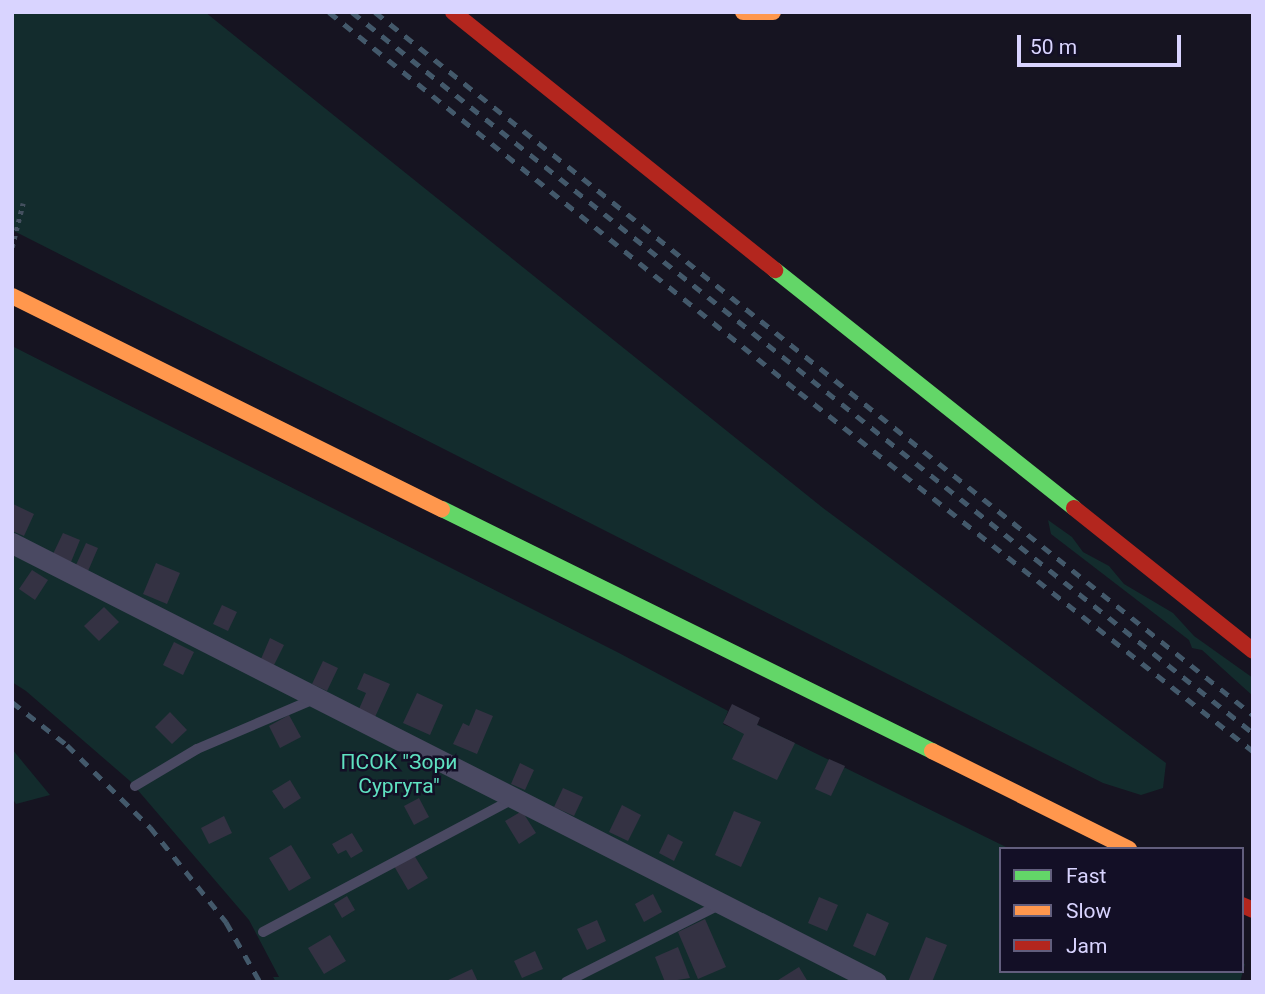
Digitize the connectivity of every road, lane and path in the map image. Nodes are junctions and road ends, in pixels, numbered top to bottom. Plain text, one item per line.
1 (453, 12) edge
2 (743, 12) edge
3 (773, 12) edge
4 (23, 203) dead end
5 (12, 247) edge
6 (12, 296) edge
7 (12, 543) edge
8 (1253, 651) edge
9 (314, 699) junction
10 (135, 786) dead end
11 (513, 799) junction
12 (1125, 847) edge
13 (720, 904) junction
14 (263, 932) dead end
15 (566, 982) edge
16 (876, 982) edge

1 - 8 main road
2 - 3 main road
4 - 5 path
6 - 12 main road
7 - 9 street
9 - 10 lane
9 - 11 street
11 - 13 street
11 - 14 lane
13 - 15 lane
13 - 16 street

